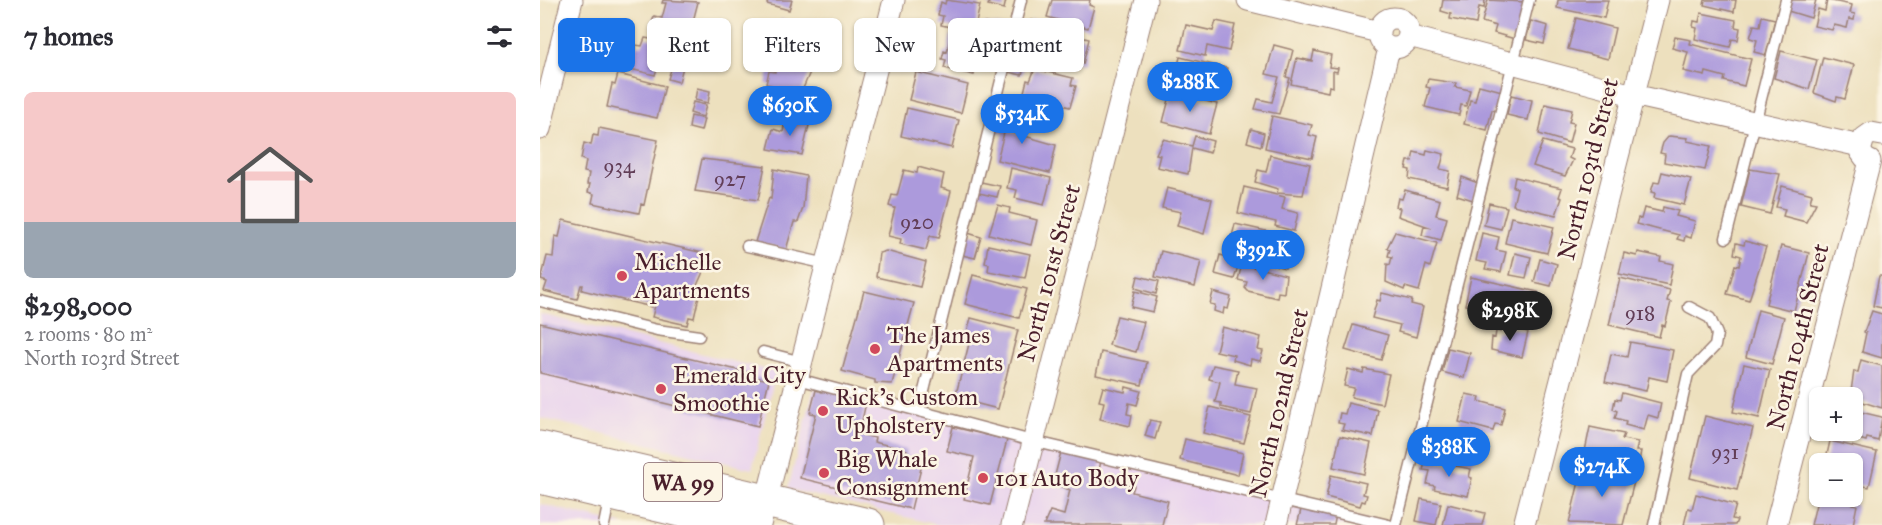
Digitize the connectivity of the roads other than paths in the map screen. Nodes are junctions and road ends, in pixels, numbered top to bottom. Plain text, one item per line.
1 (572, 0) edge
2 (894, 0) edge
3 (1021, 0) edge
4 (1146, 0) edge
5 (1248, 0) edge
6 (1529, 0) edge
7 (1658, 0) edge
8 (1786, 0) edge
9 (1404, 18) edge
10 (1384, 40) junction
11 (1512, 64) junction
12 (1633, 95) junction
13 (1756, 122) junction
14 (540, 129) edge
15 (1881, 129) edge
16 (1870, 155) edge
17 (1726, 238) dead end
18 (747, 246) dead end
19 (827, 264) junction
20 (540, 301) edge
21 (1689, 308) dead end
22 (699, 336) dead end
23 (763, 352) dead end
24 (800, 370) junction
25 (919, 411) junction
26 (1032, 441) junction
27 (540, 448) edge
28 (540, 477) edge
29 (611, 493) junction
30 (1282, 500) junction
31 (763, 513) edge
32 (604, 525) edge
33 (743, 525) edge
34 (868, 525) edge
35 (1012, 525) edge
36 (1276, 525) edge
37 (1389, 525) edge
38 (1396, 525) edge
39 (1524, 525) edge
40 (1653, 525) edge
41 (1776, 525) edge

1 - 14 street
2 - 19 street
3 - 25 lane
4 - 26 street, North 101st Street
5 - 10 street
6 - 11 lane
7 - 12 street, North 103rd Street
8 - 13 lane
9 - 10 street
9 - 11 street
10 - 30 street, North 102nd Street
11 - 12 street
11 - 38 lane
12 - 13 street
12 - 39 street, North 103rd Street
13 - 16 street
13 - 17 lane
15 - 16 street
16 - 41 street, North 104th Street
18 - 19 lane
19 - 24 street
20 - 22 lane
21 - 40 lane
23 - 24 lane
24 - 25 lane
24 - 31 street
25 - 26 lane
26 - 30 lane
26 - 35 street, North 101st Street
27 - 31 highway, WA 99
28 - 29 highway, WA 99
29 - 32 lane
29 - 33 highway, WA 99
30 - 36 street, North 102nd Street
30 - 37 lane
31 - 34 highway, WA 99

